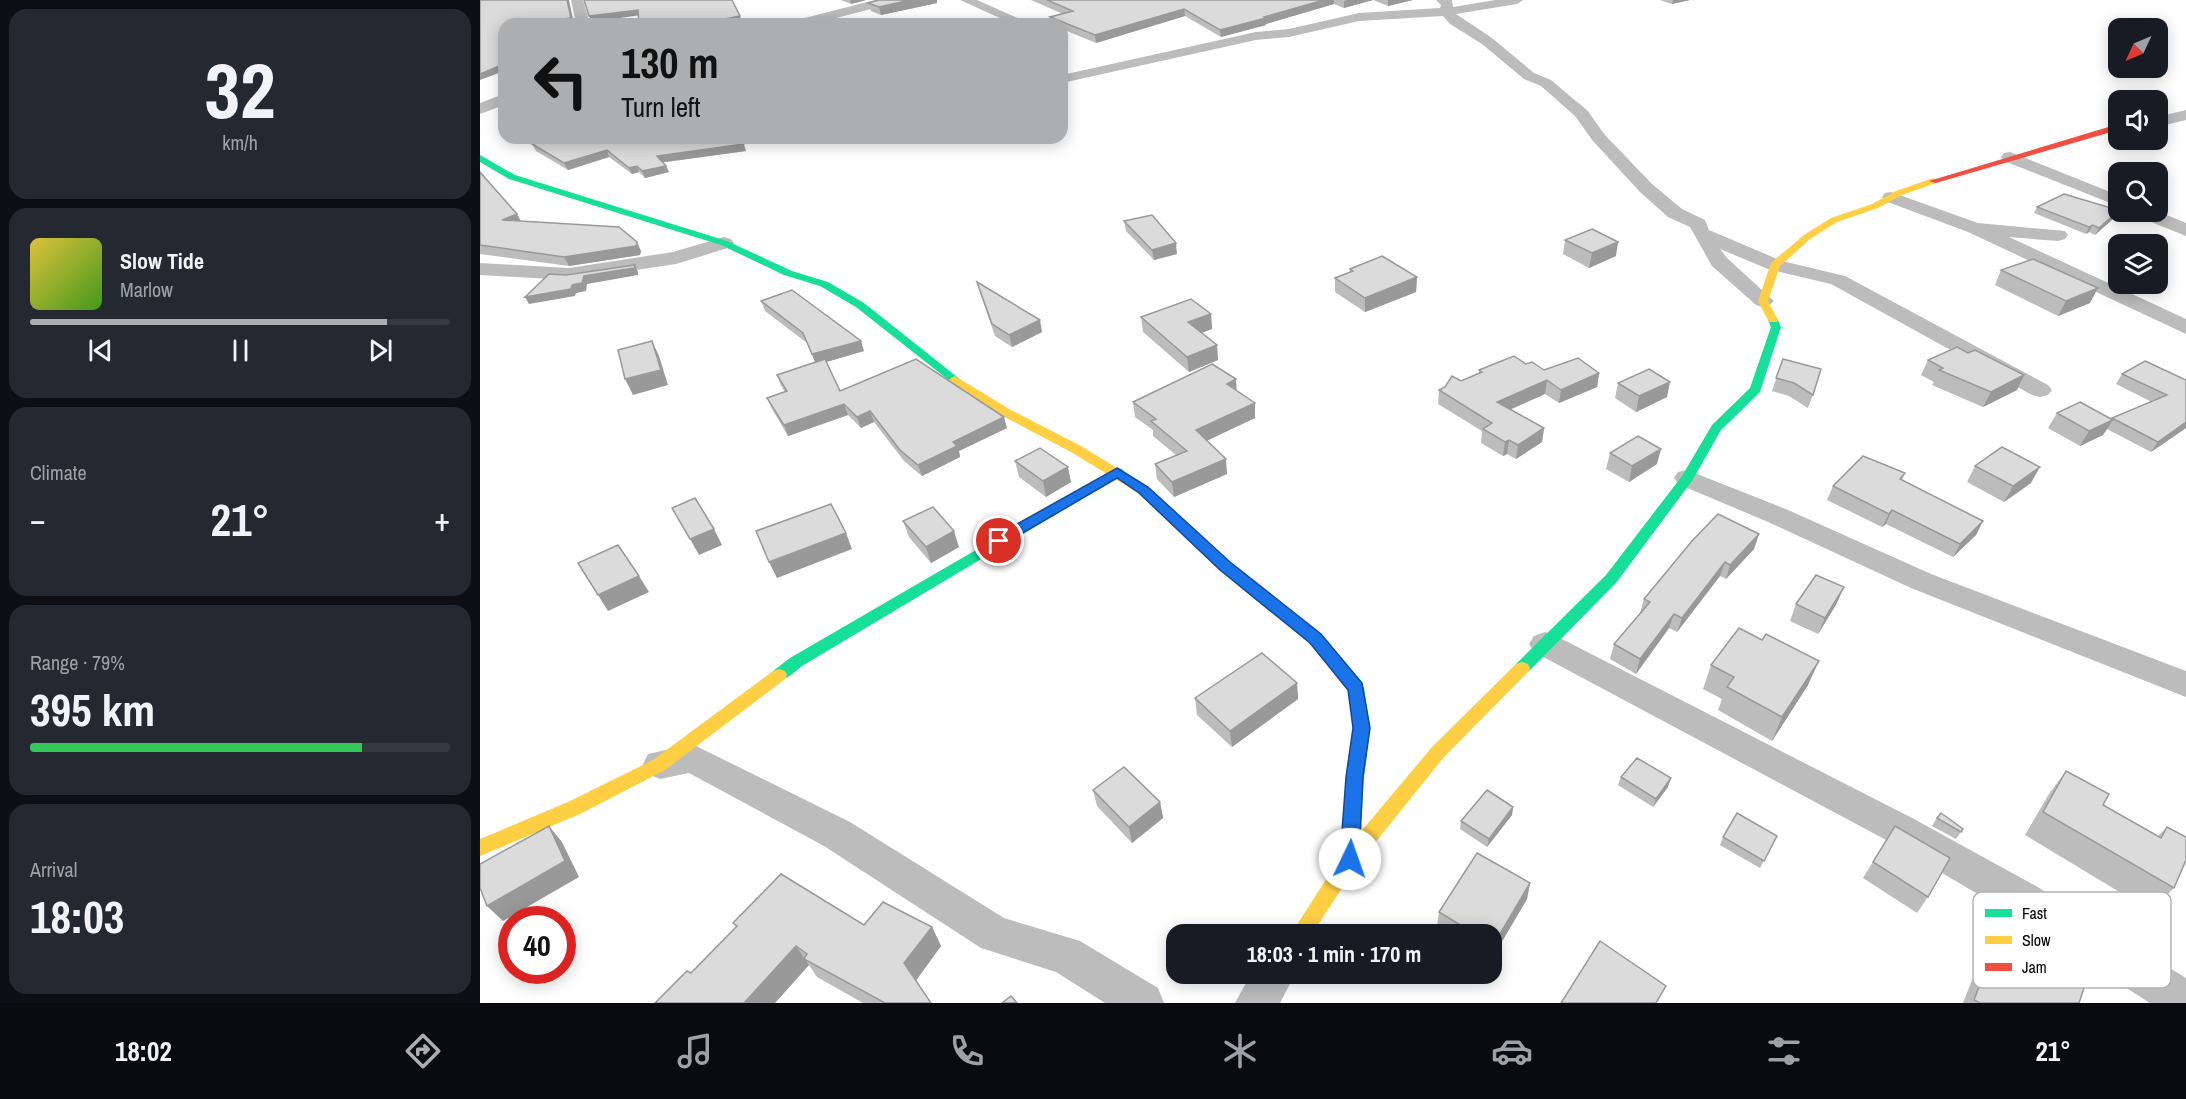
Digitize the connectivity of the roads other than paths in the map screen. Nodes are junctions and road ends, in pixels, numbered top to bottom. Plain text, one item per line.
1 (577, 0) edge
2 (890, 0) edge
3 (966, 0) edge
4 (1516, 0) edge
5 (1444, 6) edge
6 (582, 18) edge
7 (821, 18) edge
8 (1010, 18) edge
9 (1068, 78) edge
10 (498, 102) edge
11 (480, 109) edge
12 (2186, 115) edge
13 (2168, 119) edge
14 (2108, 130) edge
15 (2010, 157) junction
16 (480, 158) edge
17 (1891, 197) junction
18 (2108, 197) edge
19 (2167, 222) edge
20 (1975, 228) junction
21 (2186, 230) edge
22 (1701, 233) junction
23 (2058, 235) dead end
24 (724, 243) junction
25 (1774, 265) junction
26 (480, 269) edge
27 (1763, 301) junction
28 (2186, 327) edge
29 (2040, 390) dead end
30 (1117, 472) junction
31 (1687, 478) junction
32 (1545, 644) junction
33 (2186, 684) edge
34 (659, 765) junction
35 (480, 848) edge
36 (1350, 859) junction
37 (2010, 892) edge
38 (1308, 924) edge
39 (1268, 984) edge
40 (2164, 988) edge
41 (2186, 1002) edge
42 (1143, 1003) edge
43 (1256, 1003) edge

1 - 6 street
2 - 7 street
3 - 8 street
4 - 5 street
5 - 9 street
5 - 22 street
10 - 11 street
12 - 13 street
14 - 15 street
15 - 17 street
15 - 18 street
16 - 24 street
17 - 20 street
17 - 25 street
19 - 21 street
20 - 23 street
20 - 28 street
22 - 25 street
22 - 27 street
24 - 26 street
24 - 30 street
25 - 27 street
25 - 29 street
27 - 31 street
30 - 34 street
30 - 36 street
31 - 32 street
31 - 33 street
32 - 36 street
32 - 37 street
34 - 35 street
34 - 42 street
36 - 38 street
39 - 43 street
40 - 41 street

